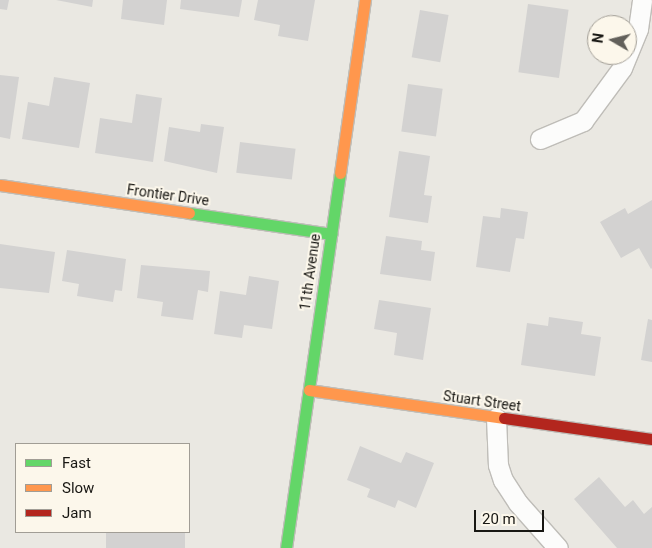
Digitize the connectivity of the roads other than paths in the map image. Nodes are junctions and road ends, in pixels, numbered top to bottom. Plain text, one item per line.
1 (365, 0) edge
2 (642, 0) edge
3 (540, 139) dead end
4 (0, 185) edge
5 (331, 234) junction
6 (309, 390) junction
7 (496, 418) junction
8 (652, 439) edge
9 (286, 548) edge
10 (558, 548) edge

1 - 5 street, 11th Avenue
2 - 3 street
4 - 5 street, Frontier Drive
5 - 6 street, 11th Avenue
6 - 7 street, Stuart Street
6 - 9 street, 11th Avenue
7 - 8 street, Stuart Street
7 - 10 street

